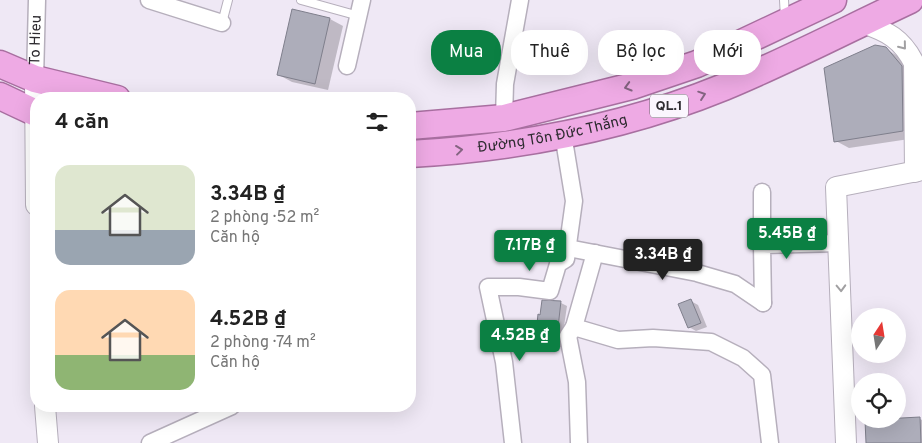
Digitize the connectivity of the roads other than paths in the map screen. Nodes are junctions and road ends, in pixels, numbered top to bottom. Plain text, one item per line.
1 (37, 0) edge
2 (149, 0) edge
3 (228, 0) edge
4 (301, 0) edge
5 (362, 0) edge
6 (520, 0) edge
7 (833, 0) edge
8 (910, 0) edge
9 (785, 12) edge
10 (359, 16) junction
11 (222, 23) joint
12 (862, 23) junction
13 (0, 64) edge
14 (347, 66) dead end
15 (35, 79) junction
16 (35, 92) edge
17 (88, 92) edge
18 (0, 96) edge
19 (30, 110) edge
20 (504, 118) junction
21 (416, 125) edge
22 (562, 134) junction
23 (416, 153) edge
24 (918, 171) edge
25 (762, 192) dead end
26 (839, 243) junction
27 (762, 245) junction
28 (568, 248) junction
29 (594, 252) junction
30 (574, 327) junction
31 (45, 412) edge
32 (219, 412) edge
33 (154, 442) edge
34 (48, 443) edge
35 (513, 443) edge
36 (579, 443) edge
37 (770, 443) edge
38 (846, 443) edge

1 - 15 street, To Hieu
2 - 11 street
3 - 11 lane
4 - 10 lane
5 - 10 street
6 - 20 street
7 - 9 highway, Đường Tôn Đức Thắng / QL.1
8 - 12 highway, Đường Tôn Đức Thắng / QL.1
9 -> 20 highway, Đường Tôn Đức Thắng / QL.1
10 - 14 street
22 -> 12 highway, Đường Tôn Đức Thắng / QL.1
12 -> 24 street
13 - 15 highway
15 - 16 street
15 - 17 highway
18 - 19 highway
20 - 21 highway, Đường Tôn Đức Thắng / QL.1
23 -> 22 highway, Đường Tôn Đức Thắng / QL.1
22 - 28 street
24 - 26 street
25 - 27 street
26 - 27 street
26 -> 38 street
27 - 29 street
28 - 29 street
28 - 35 street
29 - 30 street
30 - 36 street
30 - 37 street
31 - 34 street
32 - 33 street

